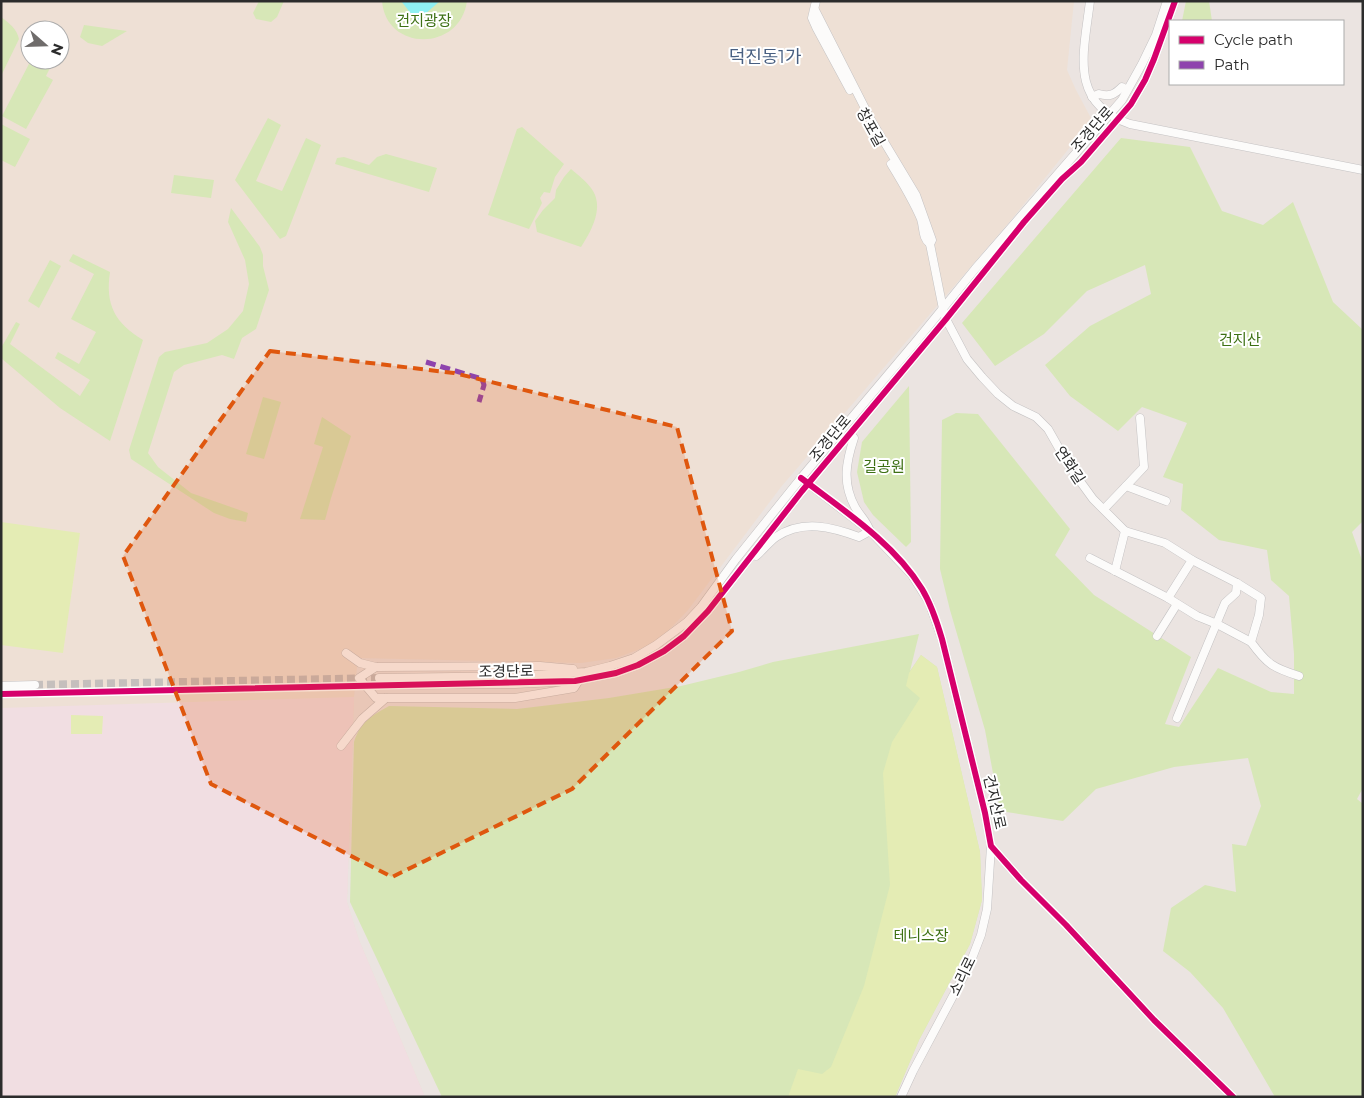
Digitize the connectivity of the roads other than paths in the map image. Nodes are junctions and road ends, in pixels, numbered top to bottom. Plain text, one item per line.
1 (816, 1) edge
2 (1090, 1) edge
3 (1167, 1) edge
4 (1174, 1) edge
5 (1127, 90) junction
6 (1092, 96) junction
7 (1107, 114) junction
8 (1118, 119) junction
9 (1363, 170) edge
10 (943, 310) junction
11 (946, 319) junction
12 (1140, 418) dead end
13 (850, 434) junction
14 (801, 478) junction
15 (809, 484) junction
16 (1126, 486) junction
17 (1166, 502) dead end
18 (1104, 509) junction
19 (870, 531) junction
20 (1125, 531) junction
21 (1090, 558) dead end
22 (1192, 560) junction
23 (745, 565) junction
24 (1115, 571) junction
25 (1237, 584) junction
26 (1168, 598) junction
27 (1177, 604) junction
28 (1217, 624) junction
29 (1157, 636) dead end
30 (1251, 642) junction
31 (346, 652) dead end
32 (376, 667) junction
33 (1299, 676) dead end
34 (580, 677) junction
35 (379, 681) tunnel mouth
36 (1, 686) edge
37 (1, 694) edge
38 (386, 698) junction
39 (1177, 718) dead end
40 (341, 746) dead end
41 (991, 846) junction
42 (901, 1097) edge
43 (1233, 1097) edge

1 - 10 street, 창포길
2 - 6 street
3 - 5 street, 조경단로
4 - 8 street, 조경단로
5 - 6 street
5 - 7 street, 조경단로
6 - 7 street
7 - 8 street
7 - 10 street, 조경단로
8 - 9 street
8 - 11 street, 조경단로
10 - 11 street, 연화길
10 - 14 street, 조경단로
11 - 13 street, 조경단로
11 - 18 street, 연화길
12 - 16 street
13 - 15 street, 조경단로
13 - 19 street
14 - 15 street, 건지산로
14 - 34 street, 조경단로
15 - 19 street, 건지산로
15 - 23 street, 조경단로
16 - 17 street
16 - 18 street
18 - 20 street, 연화길
19 - 23 street
19 - 41 street, 건지산로
20 - 22 street, 연화길
20 - 24 street
21 - 24 street
22 - 25 street, 연화길
22 - 26 street
23 - 34 street, 조경단로
24 - 26 street
25 - 28 street
25 - 30 street, 연화길
26 - 27 street
27 - 28 street
27 - 29 street
28 - 30 street
28 - 39 street
30 - 33 street
31 - 32 street
32 - 34 street
32 - 38 street
34 - 35 street, 조경단로
34 - 38 street
36 - 37 street
38 - 40 street
41 - 42 street, 소리로
41 - 43 street, 건지산로

